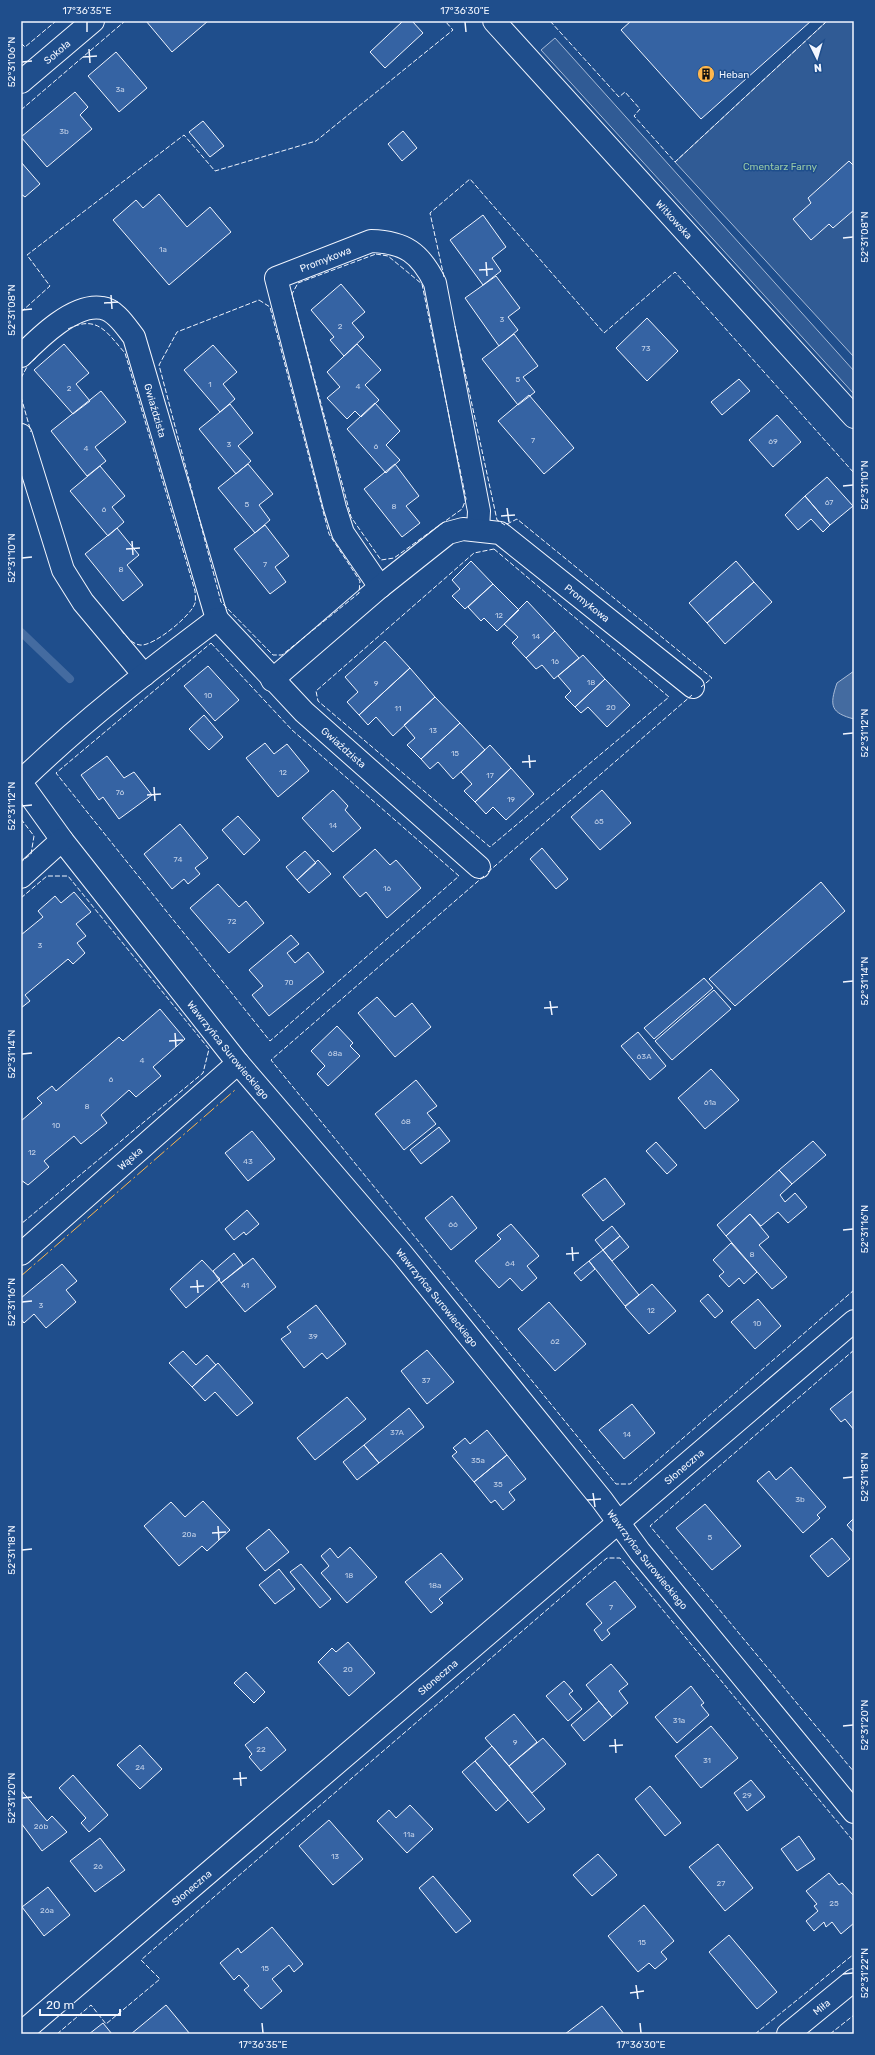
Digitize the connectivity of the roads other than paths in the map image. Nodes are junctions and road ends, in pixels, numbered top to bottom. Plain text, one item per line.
1 (93, 21) edge
2 (494, 21) edge
3 (22, 79) edge
4 (21, 356) edge
5 (854, 417) edge
6 (21, 435) edge
7 (478, 530) junction
8 (380, 587) junction
9 (217, 619) junction
10 (144, 675) junction
11 (272, 680) junction
12 (693, 686) dead end
13 (21, 782) edge
14 (62, 840) junction
15 (479, 867) dead end
16 (21, 877) edge
17 (238, 1063) junction
18 (21, 1254) edge
19 (854, 1321) edge
20 (619, 1522) junction
21 (854, 1812) edge
22 (854, 1980) edge
23 (21, 2033) edge
24 (788, 2034) edge

1 - 3 street, Sokoła
2 - 5 street, Witkowska
4 - 9 street, Gwiaździsta
6 - 10 street
7 - 8 street, Promykowa
7 - 8 street, Promykowa
7 - 12 street, Promykowa
8 - 11 street, Promykowa
9 - 10 street
9 - 11 street, Gwiaździsta
10 - 13 street
11 - 15 street, Gwiaździsta
13 - 14 street, Wawrzyńca Surowieckiego
14 - 16 street
14 - 17 street, Wawrzyńca Surowieckiego
17 - 18 street, Wąska
17 - 20 street, Wawrzyńca Surowieckiego
19 - 20 street, Słoneczna
20 - 21 street, Wawrzyńca Surowieckiego
20 - 23 street, Słoneczna
22 - 24 street, Miła

